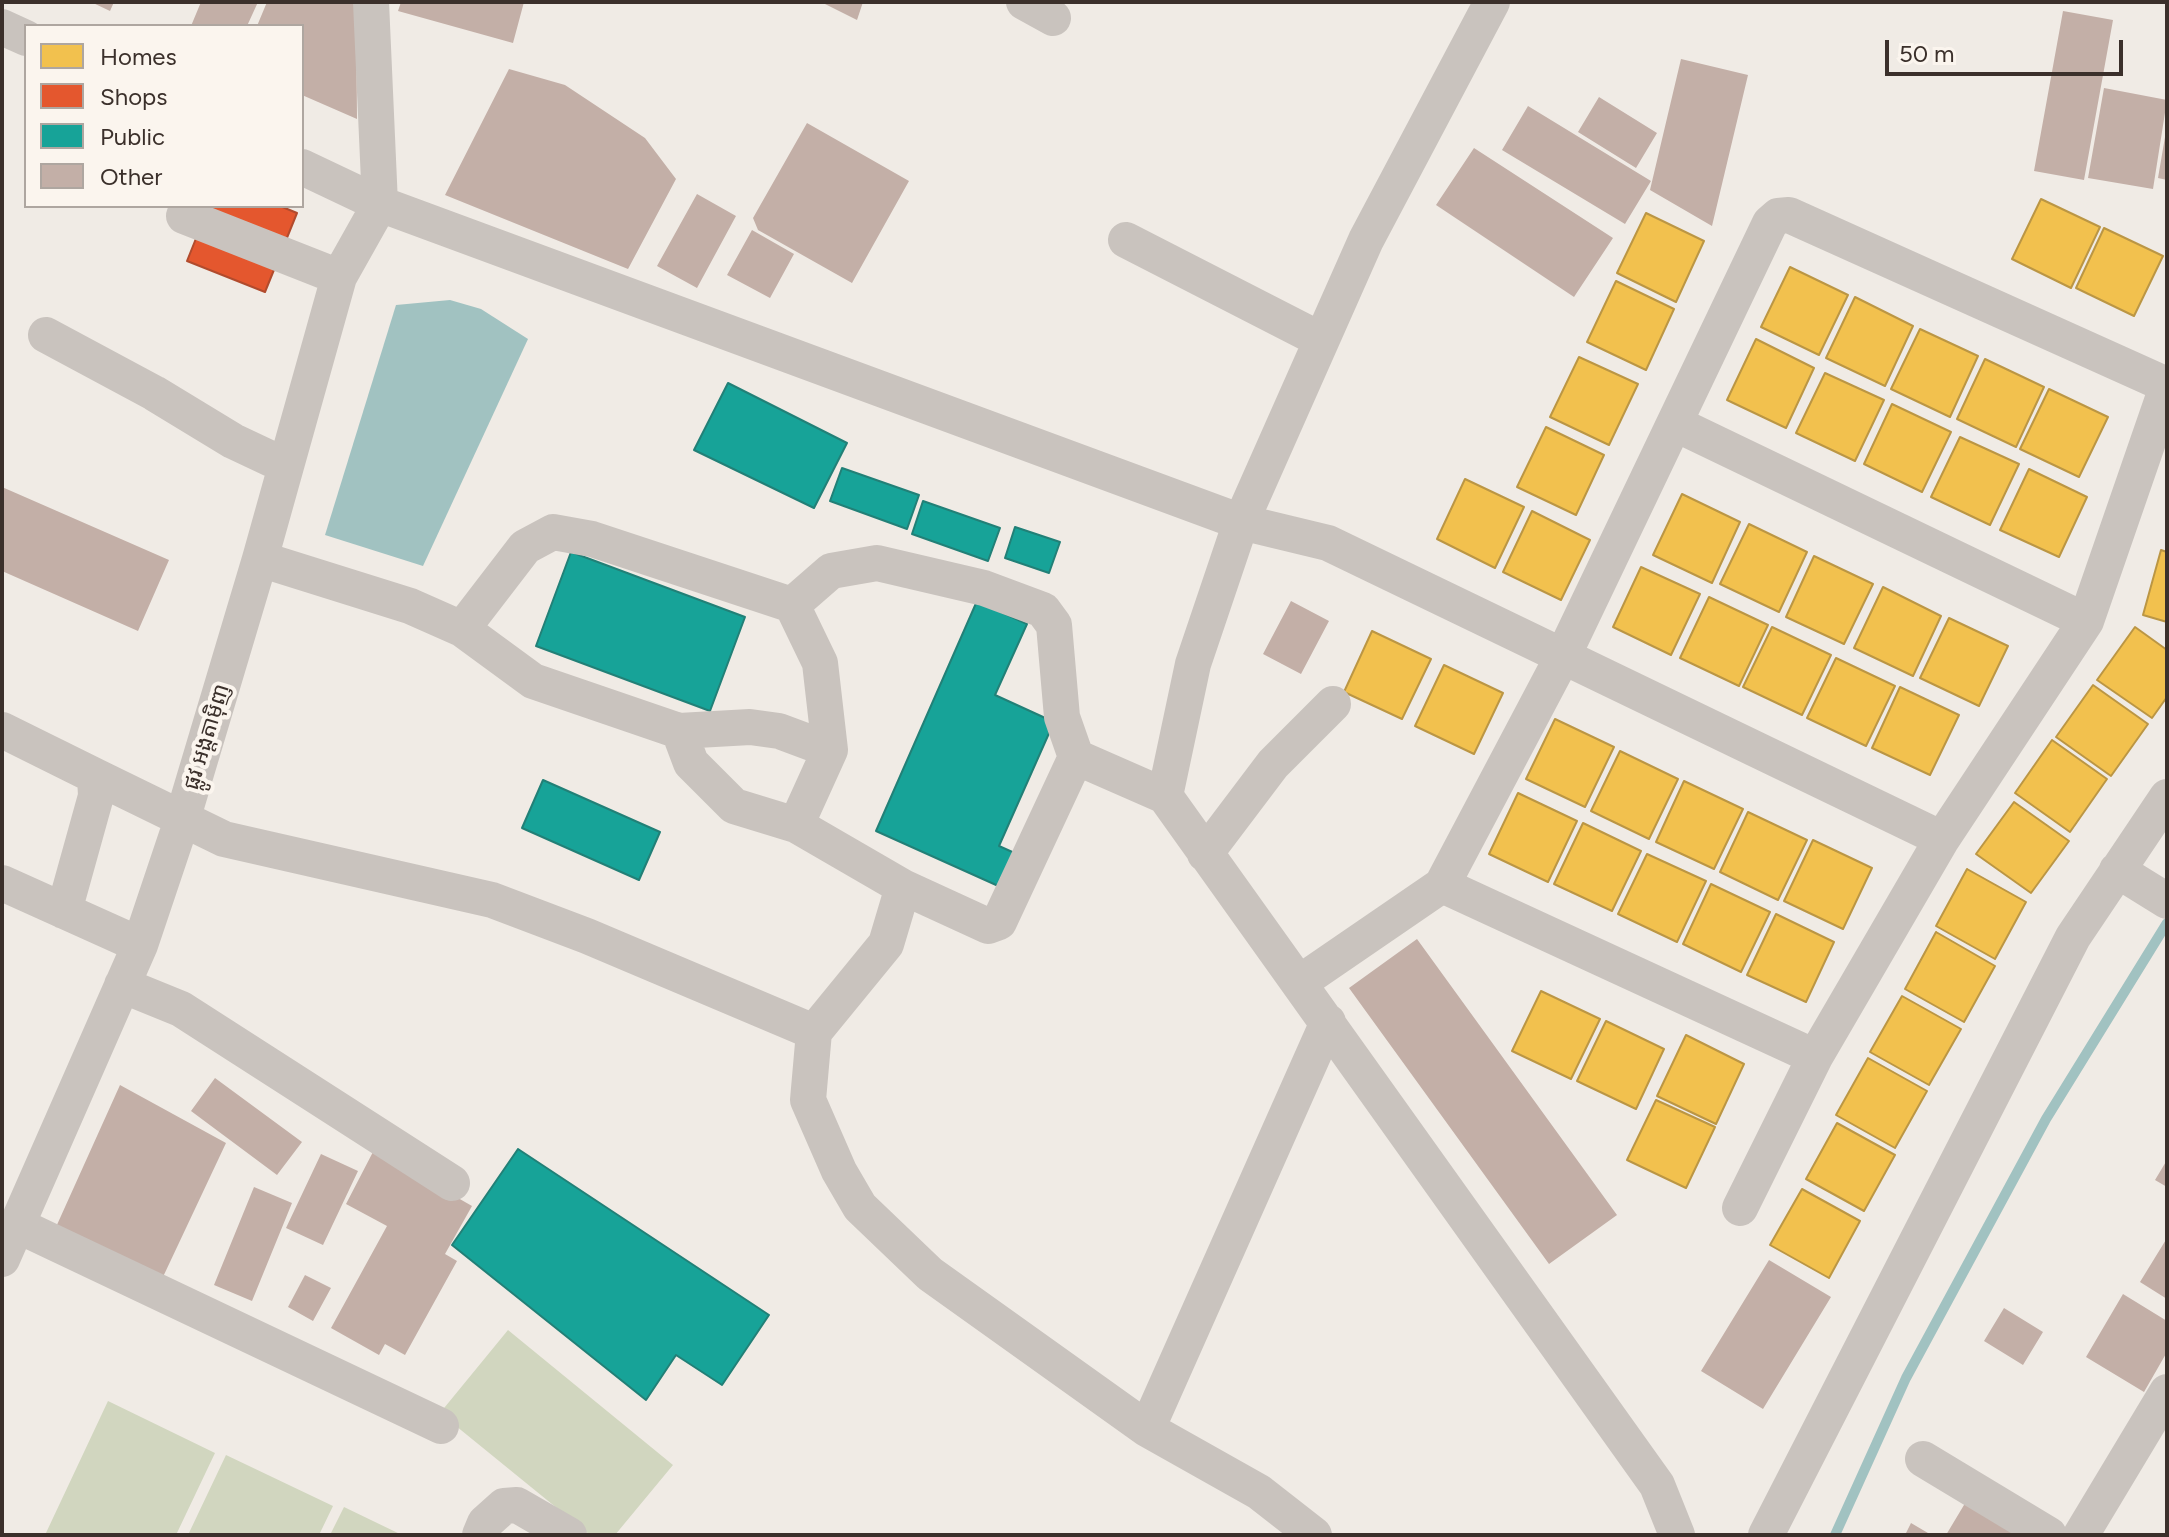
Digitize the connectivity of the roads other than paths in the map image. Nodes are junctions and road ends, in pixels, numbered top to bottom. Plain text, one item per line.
1 (371, 2) edge
2 (1492, 2) edge
3 (2, 27) edge
4 (24, 37) edge
5 (304, 168) edge
6 (380, 204) junction
7 (187, 208) edge
8 (1126, 240) dead end
9 (339, 277) junction
10 (46, 335) dead end
11 (1321, 340) junction
12 (2167, 386) edge
13 (1676, 424) junction
14 (286, 466) junction
15 (1241, 522) junction
16 (260, 559) junction
17 (792, 605) junction
18 (2086, 621) junction
19 (462, 629) junction
20 (1563, 656) junction
21 (1333, 704) dead end
22 (2, 730) edge
23 (679, 731) junction
24 (830, 750) junction
25 (1076, 757) junction
26 (95, 776) junction
27 (1165, 796) junction
28 (2167, 797) edge
29 (182, 820) junction
30 (796, 825) junction
31 (1942, 839) junction
32 (1205, 854) junction
33 (2117, 870) junction
34 (2, 883) edge
35 (1442, 885) junction
36 (903, 887) junction
37 (2163, 899) edge
38 (64, 911) junction
39 (140, 945) junction
40 (1299, 983) junction
41 (122, 985) junction
42 (1328, 1022) junction
43 (814, 1032) junction
44 (1815, 1057) junction
45 (452, 1183) dead end
46 (1740, 1208) dead end
47 (17, 1225) junction
48 (2, 1259) edge
49 (2167, 1392) edge
50 (441, 1426) dead end
51 (1147, 1429) junction
52 (1923, 1459) dead end
53 (480, 1535) edge
54 (569, 1535) edge
55 (1314, 1535) edge
56 (1677, 1535) edge
57 (1766, 1535) edge
58 (2049, 1535) edge
59 (2081, 1535) edge

1 - 6 street
2 - 11 street
3 - 4 street
5 - 6 street
6 - 9 street, ផ្លូវ អង្តតាម៉ិញ
6 - 15 street
7 - 9 street
8 - 11 street
9 - 14 street, ផ្លូវ អង្តតាម៉ិញ
10 - 14 street
11 - 15 street
12 - 13 street
12 - 18 street
13 - 18 street
13 - 20 street
14 - 16 street, ផ្លូវ អង្តតាម៉ិញ
15 - 20 street
15 - 27 street
16 - 19 street
16 - 29 street, ផ្លូវ អង្តតាម៉ិញ
17 - 19 street
17 - 24 street
17 - 25 street
18 - 31 street
19 - 23 street
20 - 31 street
20 - 35 street
21 - 32 street
22 - 26 street
23 - 24 street
23 - 30 street
24 - 30 street
25 - 27 street
25 - 36 street
26 - 29 street
26 - 38 street
27 - 32 street
28 - 33 street
29 - 39 street, ផ្លូវ អង្តតាម៉ិញ
29 - 43 street
30 - 36 street
31 - 44 street
32 - 40 street
33 - 37 street
33 - 57 street
34 - 38 street
35 - 40 street
35 - 44 street
36 - 43 street
38 - 39 street
39 - 41 street, ផ្លូវ អង្តតាម៉ិញ
40 - 42 street
41 - 45 street
41 - 47 street, ផ្លូវ អង្តតាម៉ិញ
42 - 51 street
42 - 56 street
43 - 51 street
44 - 46 street
47 - 48 street, ផ្លូវ អង្តតាម៉ិញ
47 - 50 street
49 - 59 street
51 - 55 street
52 - 58 street
53 - 54 street

